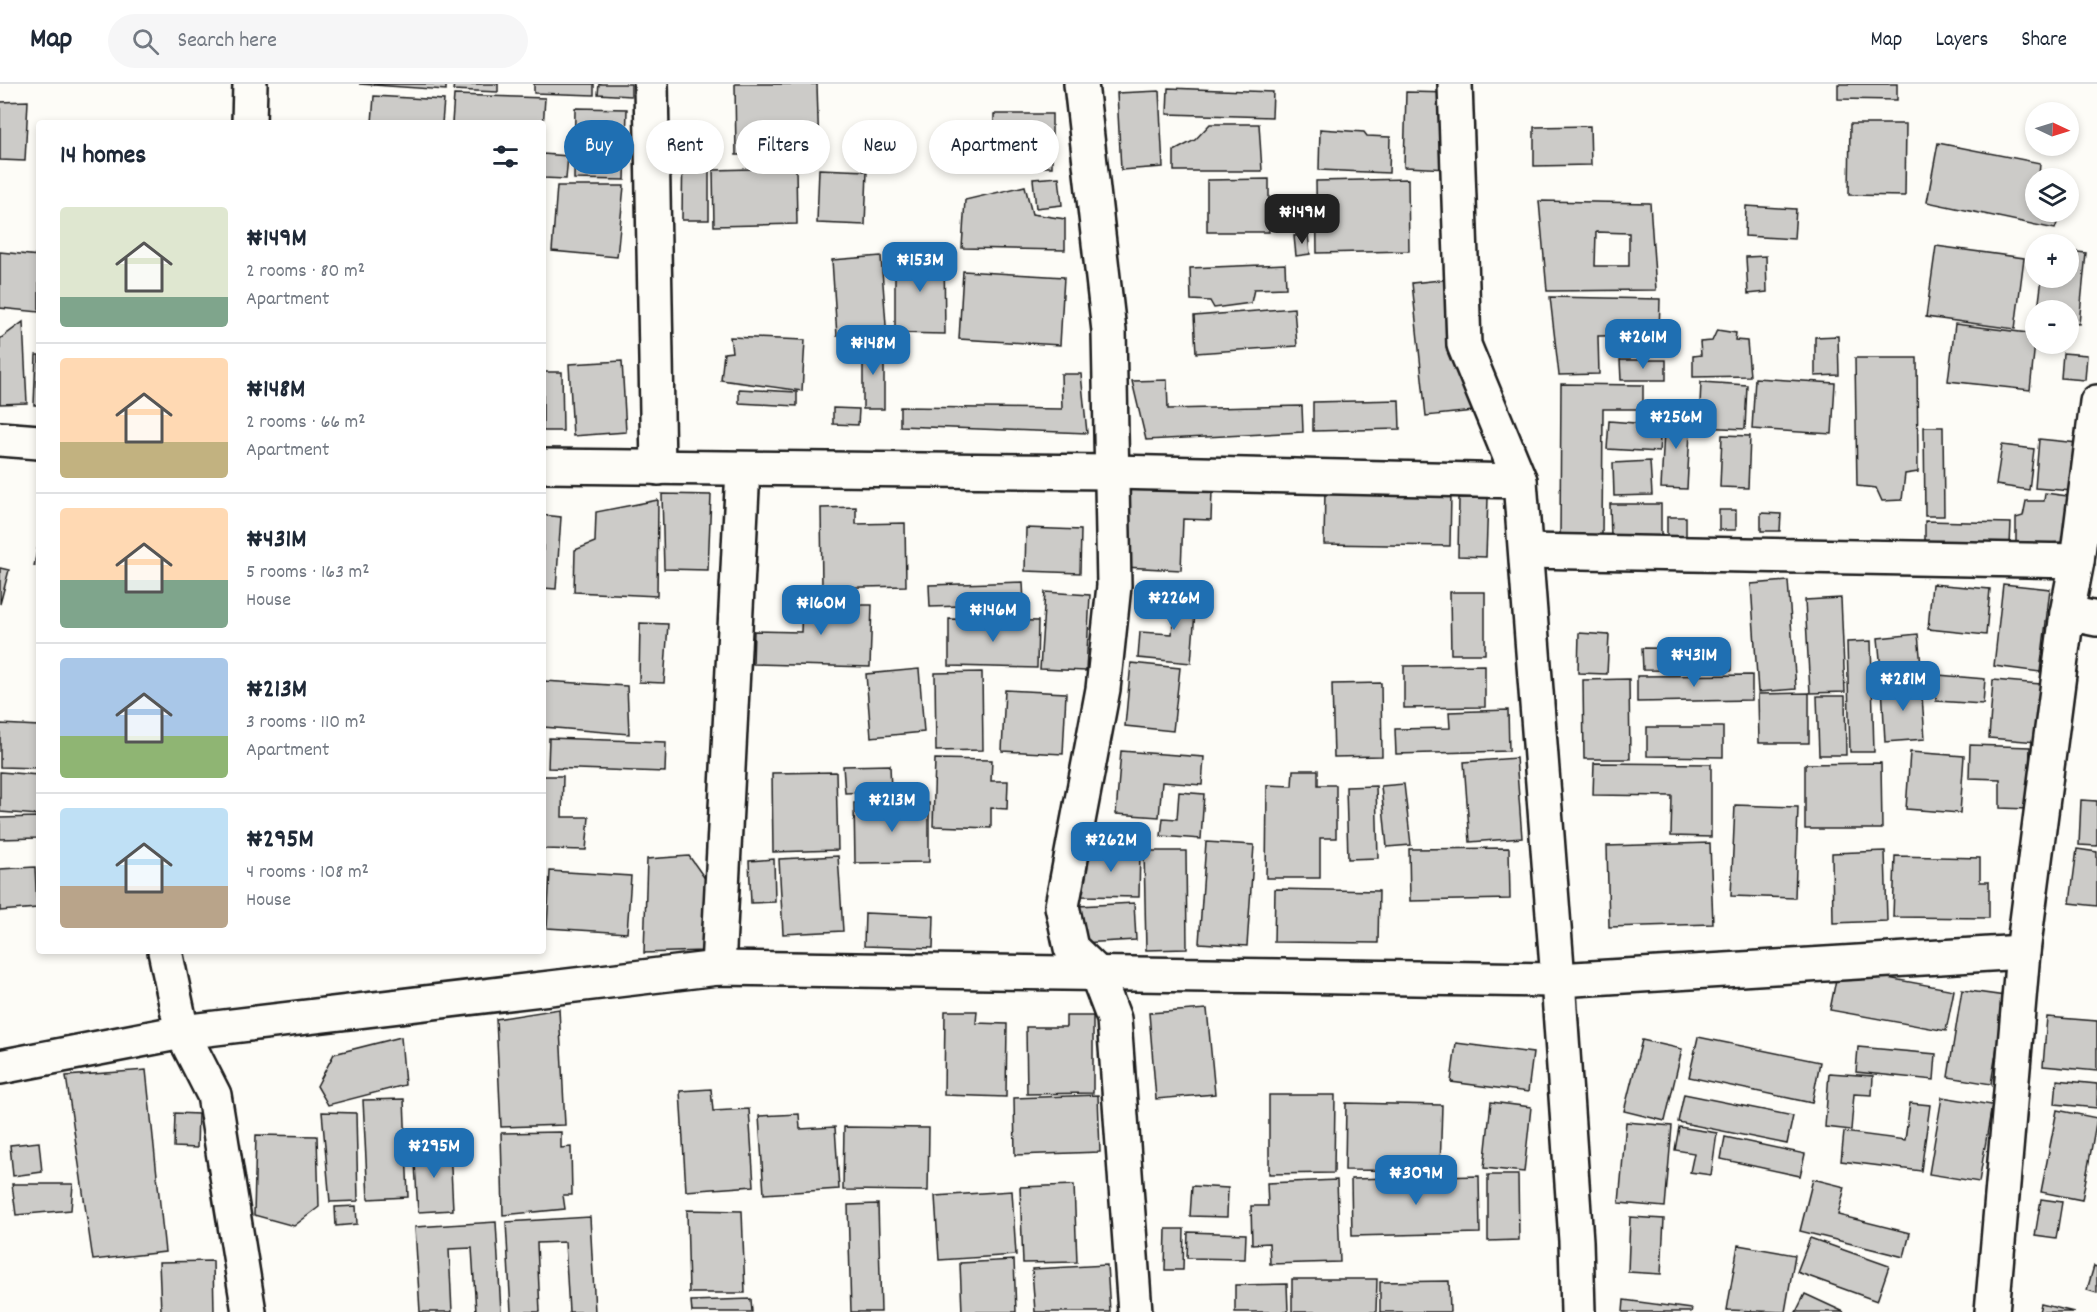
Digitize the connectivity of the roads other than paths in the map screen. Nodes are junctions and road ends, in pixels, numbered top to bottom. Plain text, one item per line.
1 (250, 84) edge
2 (651, 84) edge
3 (1081, 84) edge
4 (1455, 84) edge
5 (249, 120) edge
6 (2097, 402) edge
7 (0, 438) edge
8 (36, 442) edge
9 (546, 466) edge
10 (658, 468) junction
11 (743, 469) junction
12 (1112, 472) junction
13 (1520, 481) junction
14 (1526, 551) junction
15 (2078, 561) junction
16 (2082, 616) edge
17 (2023, 952) junction
18 (166, 954) edge
19 (718, 968) junction
20 (1096, 972) junction
21 (1558, 980) junction
22 (182, 1032) junction
23 (0, 1067) edge
24 (249, 1312) edge
25 (1136, 1312) edge
26 (1578, 1312) edge
27 (1992, 1312) edge

1 - 5 street
2 - 10 street
3 - 12 street
4 - 13 street
6 - 15 street
7 - 8 street
9 - 10 street
10 - 11 street
11 - 12 street
11 - 19 street
12 - 13 street
12 - 20 street
13 - 14 street
14 - 15 street
14 - 21 street
15 - 16 street
16 - 17 street
17 - 21 street
17 - 27 street
18 - 22 street
19 - 20 street
19 - 22 street
20 - 21 street
20 - 25 street
21 - 26 street
22 - 23 street
22 - 24 street

